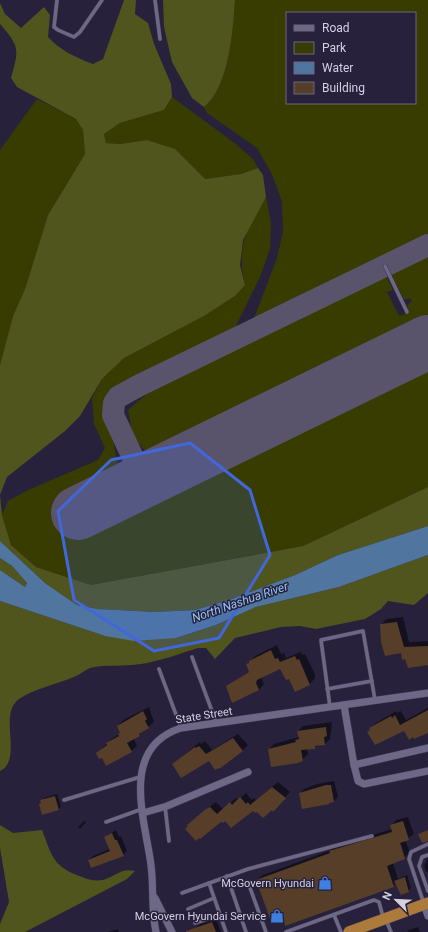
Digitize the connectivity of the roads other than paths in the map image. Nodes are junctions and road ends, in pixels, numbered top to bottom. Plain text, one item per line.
1 (57, 0) edge
2 (102, 0) edge
3 (155, 0) edge
4 (160, 39) dead end
5 (385, 266) dead end
6 (407, 312) dead end
7 (192, 657) dead end
8 (159, 669) dead end
9 (372, 681) junction
10 (327, 689) junction
11 (428, 693) edge
12 (375, 700) junction
13 (344, 705) junction
14 (330, 707) junction
15 (216, 724) junction
16 (181, 728) junction
17 (428, 748) edge
18 (354, 765) junction
19 (428, 771) edge
20 (248, 772) dead end
21 (140, 777) junction
22 (64, 800) dead end
23 (165, 806) junction
24 (143, 811) junction
25 (106, 822) dead end
26 (372, 836) dead end
27 (170, 841) dead end
28 (428, 844) edge
29 (428, 855) edge
30 (226, 876) junction
31 (426, 880) edge
32 (209, 883) junction
33 (417, 883) junction
34 (249, 885) dead end
35 (428, 892) edge
36 (182, 893) dead end
37 (154, 895) junction
38 (214, 898) junction
39 (424, 901) edge
40 (188, 909) dead end
41 (220, 915) junction
42 (334, 915) junction
43 (428, 916) edge
44 (385, 919) junction
45 (195, 923) dead end
46 (372, 928) edge
47 (156, 932) edge
48 (172, 932) edge
49 (226, 932) edge
50 (246, 932) edge
51 (266, 932) edge
52 (286, 932) edge
53 (341, 932) edge
54 (349, 932) edge
55 (391, 932) edge

1 - 2 lane
3 - 4 lane
5 - 6 lane
7 - 15 lane
8 - 16 lane
9 - 10 lane
9 - 10 lane
9 - 12 lane
10 - 14 lane
11 - 12 street, State Street
12 - 13 street, State Street
13 - 14 street, State Street
13 - 18 street
14 - 15 street, State Street
15 - 16 street, State Street
16 - 21 street, State Street
17 - 18 street
18 - 19 street
20 - 23 street
21 - 22 lane
21 - 24 street, State Street
23 - 24 street
23 - 27 lane
24 - 25 lane
24 - 37 street, State Street
26 - 30 lane
28 - 33 lane
29 - 31 lane
30 - 32 lane
30 - 50 lane
31 - 33 lane
31 - 35 lane
32 - 36 lane
32 - 38 lane
33 - 39 lane
34 - 51 lane
35 - 39 lane
37 - 47 street, State Street
37 - 48 street
38 - 40 lane
38 - 41 lane
39 - 43 street
39 - 44 highway
41 - 45 lane
41 - 49 lane
42 - 44 lane
42 - 52 lane
42 - 53 lane
44 - 46 highway
44 - 55 lane
46 - 54 highway

